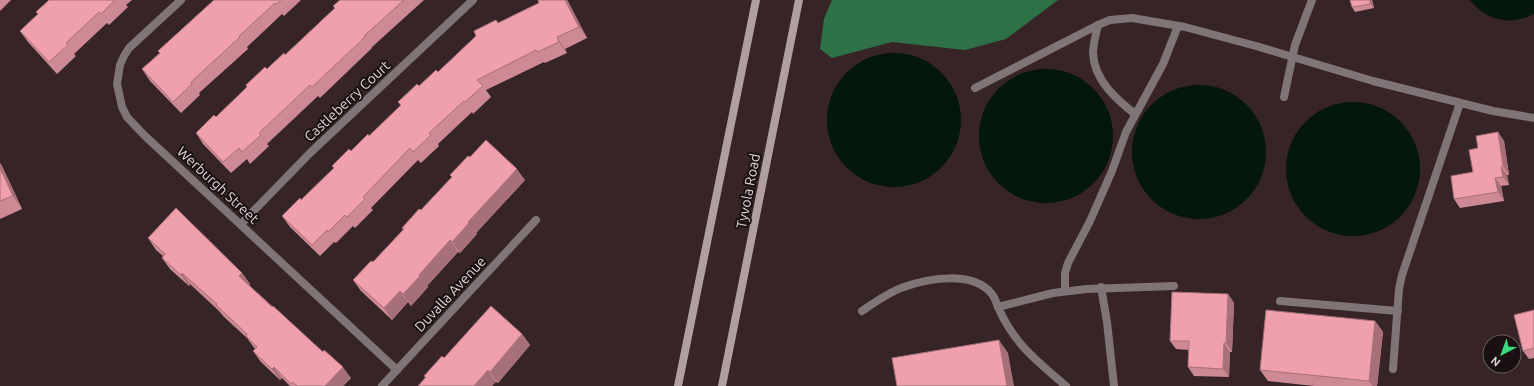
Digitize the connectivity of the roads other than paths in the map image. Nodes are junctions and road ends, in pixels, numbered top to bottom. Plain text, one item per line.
1 (181, 0) edge
2 (473, 0) edge
3 (756, 0) edge
4 (800, 0) edge
5 (1312, 0) edge
6 (1098, 25) junction
7 (1178, 26) junction
8 (1291, 57) junction
9 (975, 88) dead end
10 (1284, 97) dead end
11 (1460, 103) junction
12 (1135, 114) junction
13 (1534, 118) edge
14 (536, 220) dead end
15 (241, 224) junction
16 (1174, 286) dead end
17 (1101, 288) junction
18 (1065, 292) junction
19 (1280, 300) dead end
20 (998, 307) junction
21 (862, 311) dead end
22 (1398, 311) junction
23 (1393, 369) dead end
24 (397, 370) junction
25 (382, 386) edge
26 (678, 386) edge
27 (722, 386) edge
28 (1066, 386) edge
29 (1114, 386) edge

1 - 15 street, Werburgh Street
2 - 15 street, Castleberry Court
3 - 26 main road
4 - 27 main road, Tyvola Road
5 - 8 street
6 - 7 street
6 - 9 street
6 - 12 street
7 - 8 street
7 - 12 street
8 - 10 street
8 - 11 street
11 - 13 street
11 - 22 street
12 - 18 street
14 - 24 street, Duvalla Avenue
15 - 24 street, Werburgh Street
16 - 17 street
17 - 18 street
17 - 29 street
18 - 20 street
19 - 22 street
20 - 21 street
20 - 28 street
22 - 23 street
24 - 25 street, Duvalla Avenue

